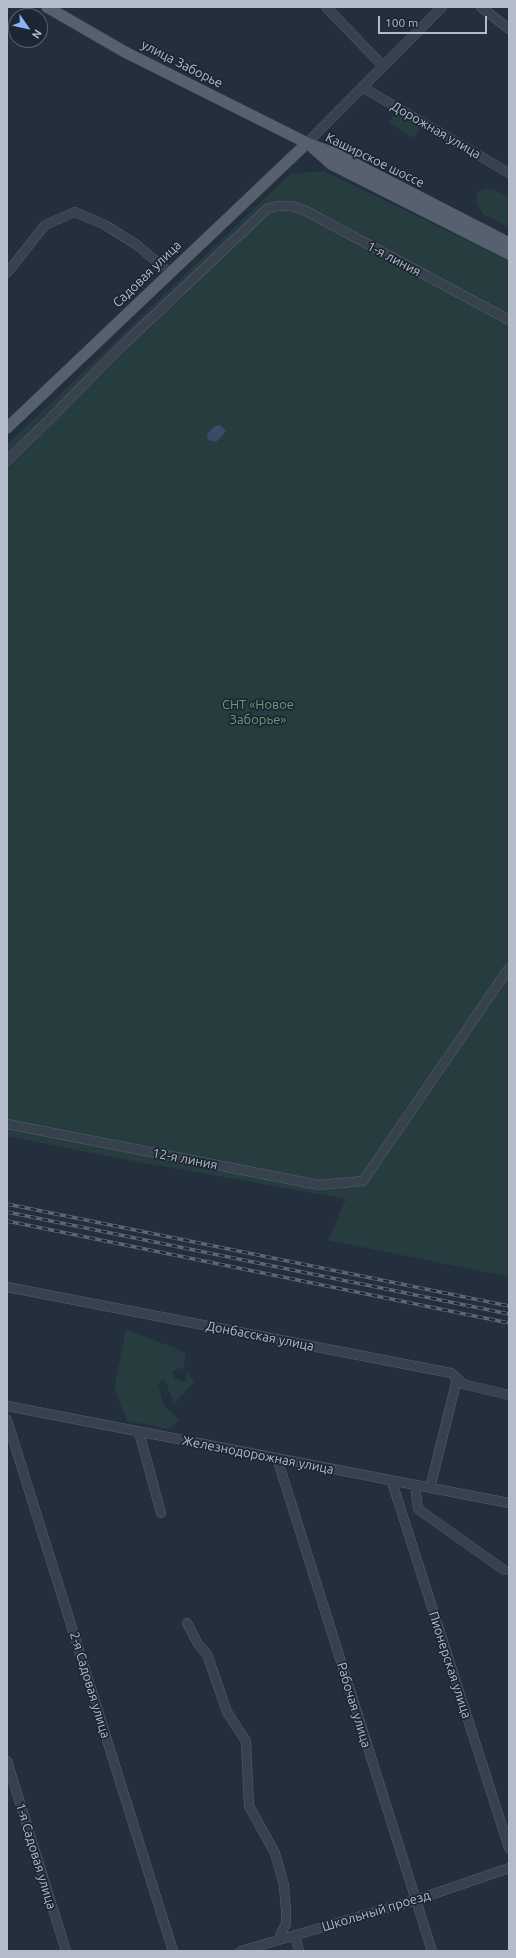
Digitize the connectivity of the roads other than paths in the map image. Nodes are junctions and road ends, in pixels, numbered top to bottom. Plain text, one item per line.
1 (47, 7) edge
2 (326, 7) edge
3 (442, 7) edge
4 (481, 7) edge
5 (509, 29) edge
6 (383, 66) junction
7 (362, 87) junction
8 (307, 143) junction
9 (509, 173) edge
10 (509, 243) edge
11 (509, 254) edge
12 (169, 272) junction
13 (7, 273) edge
14 (509, 320) edge
15 (7, 428) edge
16 (7, 461) edge
17 (509, 968) edge
18 (7, 1124) edge
19 (7, 1287) edge
20 (457, 1379) junction
21 (509, 1395) edge
22 (7, 1406) edge
23 (7, 1420) edge
24 (139, 1432) junction
25 (277, 1458) junction
26 (392, 1482) junction
27 (415, 1485) junction
28 (430, 1488) junction
29 (509, 1503) edge
30 (418, 1509) junction
31 (401, 1510) junction
32 (161, 1513) dead end
33 (504, 1570) dead end
34 (187, 1623) dead end
35 (7, 1761) edge
36 (509, 1848) edge
37 (509, 1868) edge
38 (416, 1900) junction
39 (295, 1935) junction
40 (280, 1939) junction
41 (66, 1951) edge
42 (173, 1951) edge
43 (241, 1951) edge
44 (299, 1951) edge
45 (432, 1951) edge

1 - 8 main road, улица Заборье
2 - 6 street
3 - 6 street
4 - 5 street
6 - 7 street
7 - 8 street
7 - 9 street, Дорожная улица
8 - 10 main road, Каширское шоссе
8 - 11 main road, Каширское шоссе
8 - 12 main road, Садовая улица
12 - 13 street
12 - 15 main road, Садовая улица
14 - 16 street, 1-я линия
17 - 18 street, 12-я линия
19 - 20 street, Донбасская улица
20 - 21 street, Донбасская улица
20 - 28 street
22 - 24 street, Железнодорожная улица
23 - 42 street, 2-я Садовая улица
24 - 25 street, Железнодорожная улица
24 - 32 street
25 - 26 street, Железнодорожная улица
25 - 38 street, Рабочая улица
26 - 27 street, Железнодорожная улица
26 - 31 street, Пионерская улица
27 - 28 street, Железнодорожная улица
27 - 30 street
28 - 29 street, Железнодорожная улица
30 - 31 street
30 - 33 street
31 - 36 street, Пионерская улица
34 - 40 street
35 - 41 street, 1-я Садовая улица
37 - 38 street, Школьный проезд
38 - 39 street, Школьный проезд
38 - 45 street, Рабочая улица
39 - 40 street, Школьный проезд
39 - 44 street
40 - 43 street, Школьный проезд

